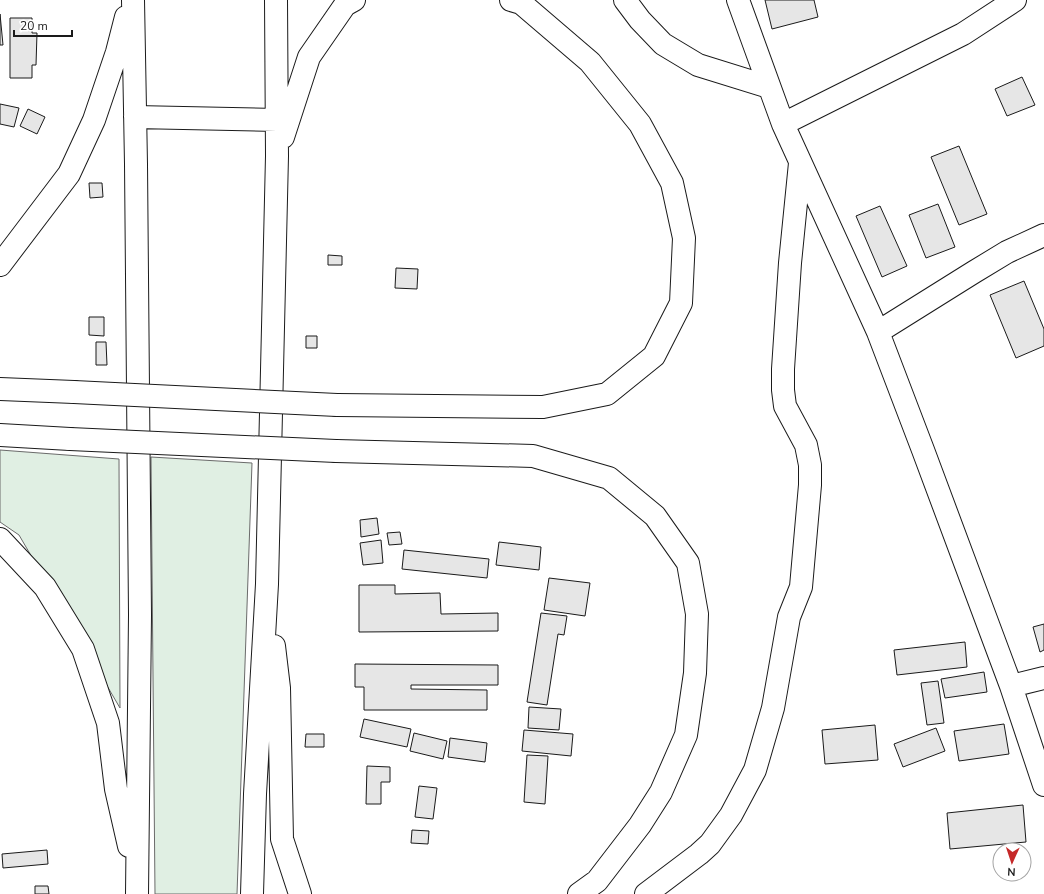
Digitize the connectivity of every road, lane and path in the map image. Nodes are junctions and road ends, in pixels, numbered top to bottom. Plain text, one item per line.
1 (130, 0) edge
2 (133, 0) edge
3 (276, 0) edge
4 (354, 0) edge
5 (511, 0) edge
6 (625, 0) edge
7 (738, 0) edge
8 (1015, 0) edge
9 (769, 87) junction
10 (136, 117) junction
11 (277, 120) junction
12 (782, 124) junction
13 (277, 156) junction
14 (800, 161) junction
15 (1044, 235) edge
16 (0, 265) edge
17 (878, 332) junction
18 (0, 389) edge
19 (0, 435) edge
20 (0, 539) edge
21 (267, 584) junction
22 (1044, 678) edge
23 (1011, 686) junction
24 (1044, 785) edge
25 (137, 889) edge
26 (252, 894) edge
27 (300, 894) edge
28 (579, 894) edge
29 (646, 894) edge

1 - 16 main road
2 - 10 main road
3 - 11 main road
4 - 13 main road
5 - 18 main road, bridge
6 - 9 main road
7 - 9 main road
8 - 12 main road
9 - 12 main road
10 - 11 main road
10 - 25 main road
11 - 13 main road
12 - 14 main road
13 - 21 main road
14 - 17 main road
14 - 29 main road
15 - 17 main road
17 - 23 main road
19 - 28 main road, bridge
20 - 25 main road
21 - 26 main road
21 - 27 main road
22 - 23 main road
23 - 24 main road

